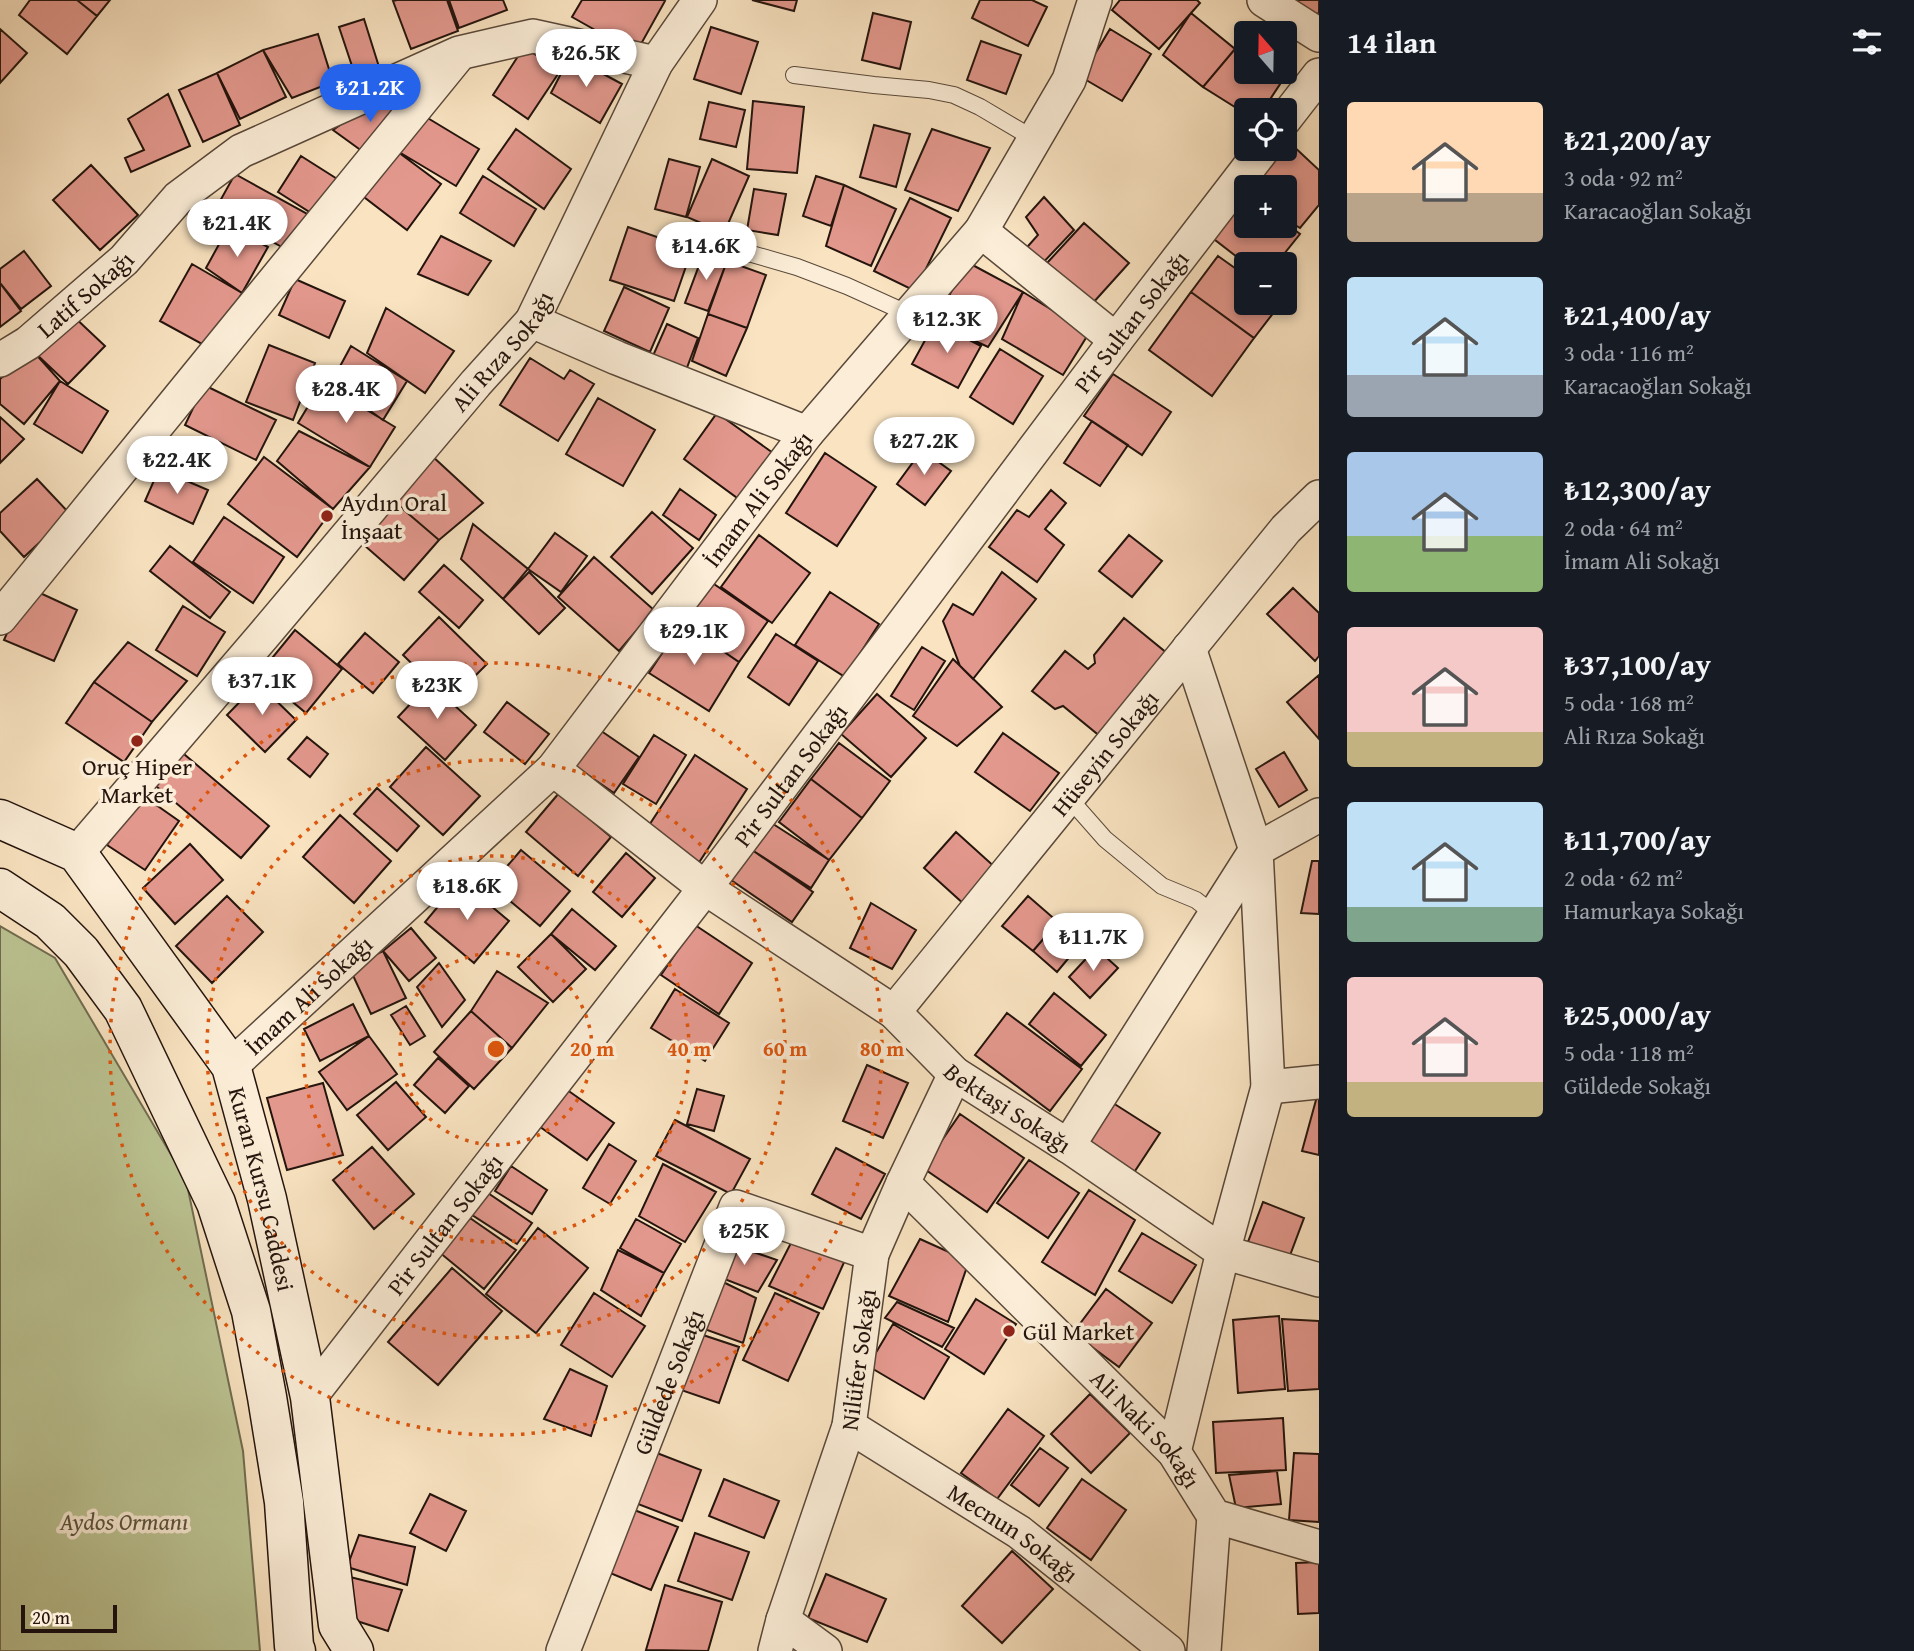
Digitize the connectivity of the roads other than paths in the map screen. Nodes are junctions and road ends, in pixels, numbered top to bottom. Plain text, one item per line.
1 (700, 0) edge
2 (1095, 0) edge
3 (1264, 0) edge
4 (1319, 35) edge
5 (459, 53) junction
6 (656, 63) junction
7 (794, 75) dead end
8 (1319, 75) edge
9 (1297, 103) edge
10 (1034, 139) junction
11 (1254, 161) edge
12 (981, 231) junction
13 (724, 246) dead end
14 (909, 314) junction
15 (532, 321) junction
16 (1116, 340) junction
17 (0, 360) edge
18 (807, 433) junction
19 (1319, 496) edge
20 (0, 618) edge
21 (1189, 648) junction
22 (553, 769) junction
23 (1068, 797) junction
24 (1319, 815) edge
25 (0, 819) edge
26 (1256, 850) junction
27 (77, 853) junction
28 (0, 888) edge
29 (705, 888) junction
30 (1215, 915) junction
31 (894, 1012) junction
32 (231, 1066) junction
33 (955, 1074) junction
34 (1319, 1082) edge
35 (1268, 1087) junction
36 (1068, 1146) junction
37 (903, 1183) junction
38 (1223, 1252) junction
39 (872, 1254) junction
40 (1319, 1280) edge
41 (310, 1396) junction
42 (849, 1426) junction
43 (1174, 1452) junction
44 (1214, 1516) junction
45 (1319, 1548) edge
46 (779, 1636) edge
47 (296, 1651) edge
48 (354, 1651) edge
49 (563, 1651) edge
50 (825, 1651) edge
51 (1168, 1651) edge
52 (1204, 1651) edge

1 - 6 street, Ali Rıza Sokağı
2 - 10 street, İmam Ali Sokağı
3 - 4 street
5 - 6 street, Latif Sokağı
5 - 17 street, Latif Sokağı
5 - 20 street
6 - 15 street, Ali Rıza Sokağı
7 - 10 lane
8 - 9 street
10 - 12 street, İmam Ali Sokağı
11 - 16 street, Pir Sultan Sokağı
12 - 14 street, İmam Ali Sokağı
12 - 16 street
13 - 14 lane
14 - 18 street, İmam Ali Sokağı
15 - 18 street
15 - 27 street, Ali Rıza Sokağı
16 - 29 street, Pir Sultan Sokağı
18 - 22 street, İmam Ali Sokağı
19 - 21 street, Hüseyin Sokağı
21 - 23 street, Hüseyin Sokağı
21 - 26 street
22 - 29 street, Bektaşi Sokağı
22 - 32 street, İmam Ali Sokağı
23 - 30 lane
23 - 31 street, Hüseyin Sokağı
24 - 26 street
25 - 27 main road
26 - 30 street
26 - 35 street
27 - 32 main road, Kuran Kursu Caddesi
28 - 47 main road, Kuran Kursu Caddesi
29 - 31 street, Bektaşi Sokağı
29 - 41 street, Pir Sultan Sokağı
30 - 36 street
31 - 33 street, Bektaşi Sokağı
32 - 41 main road, Kuran Kursu Caddesi
33 - 36 street, Bektaşi Sokağı
33 - 37 street, Nilüfer Sokağı
34 - 35 street
35 - 38 street
36 - 38 street, Bektaşi Sokağı
37 - 39 street, Nilüfer Sokağı
37 - 43 street, Ali Naki Sokağı
38 - 40 street, Bektaşi Sokağı
38 - 43 street
39 - 42 street, Nilüfer Sokağı
39 - 49 street, Güldede Sokağı
41 - 48 main road, Kuran Kursu Caddesi
42 - 46 street, Nilüfer Sokağı
42 - 51 street, Mecnun Sokağı
43 - 44 street, Ali Naki Sokağı
44 - 45 street, Ali Naki Sokağı
44 - 52 street
46 - 50 street

